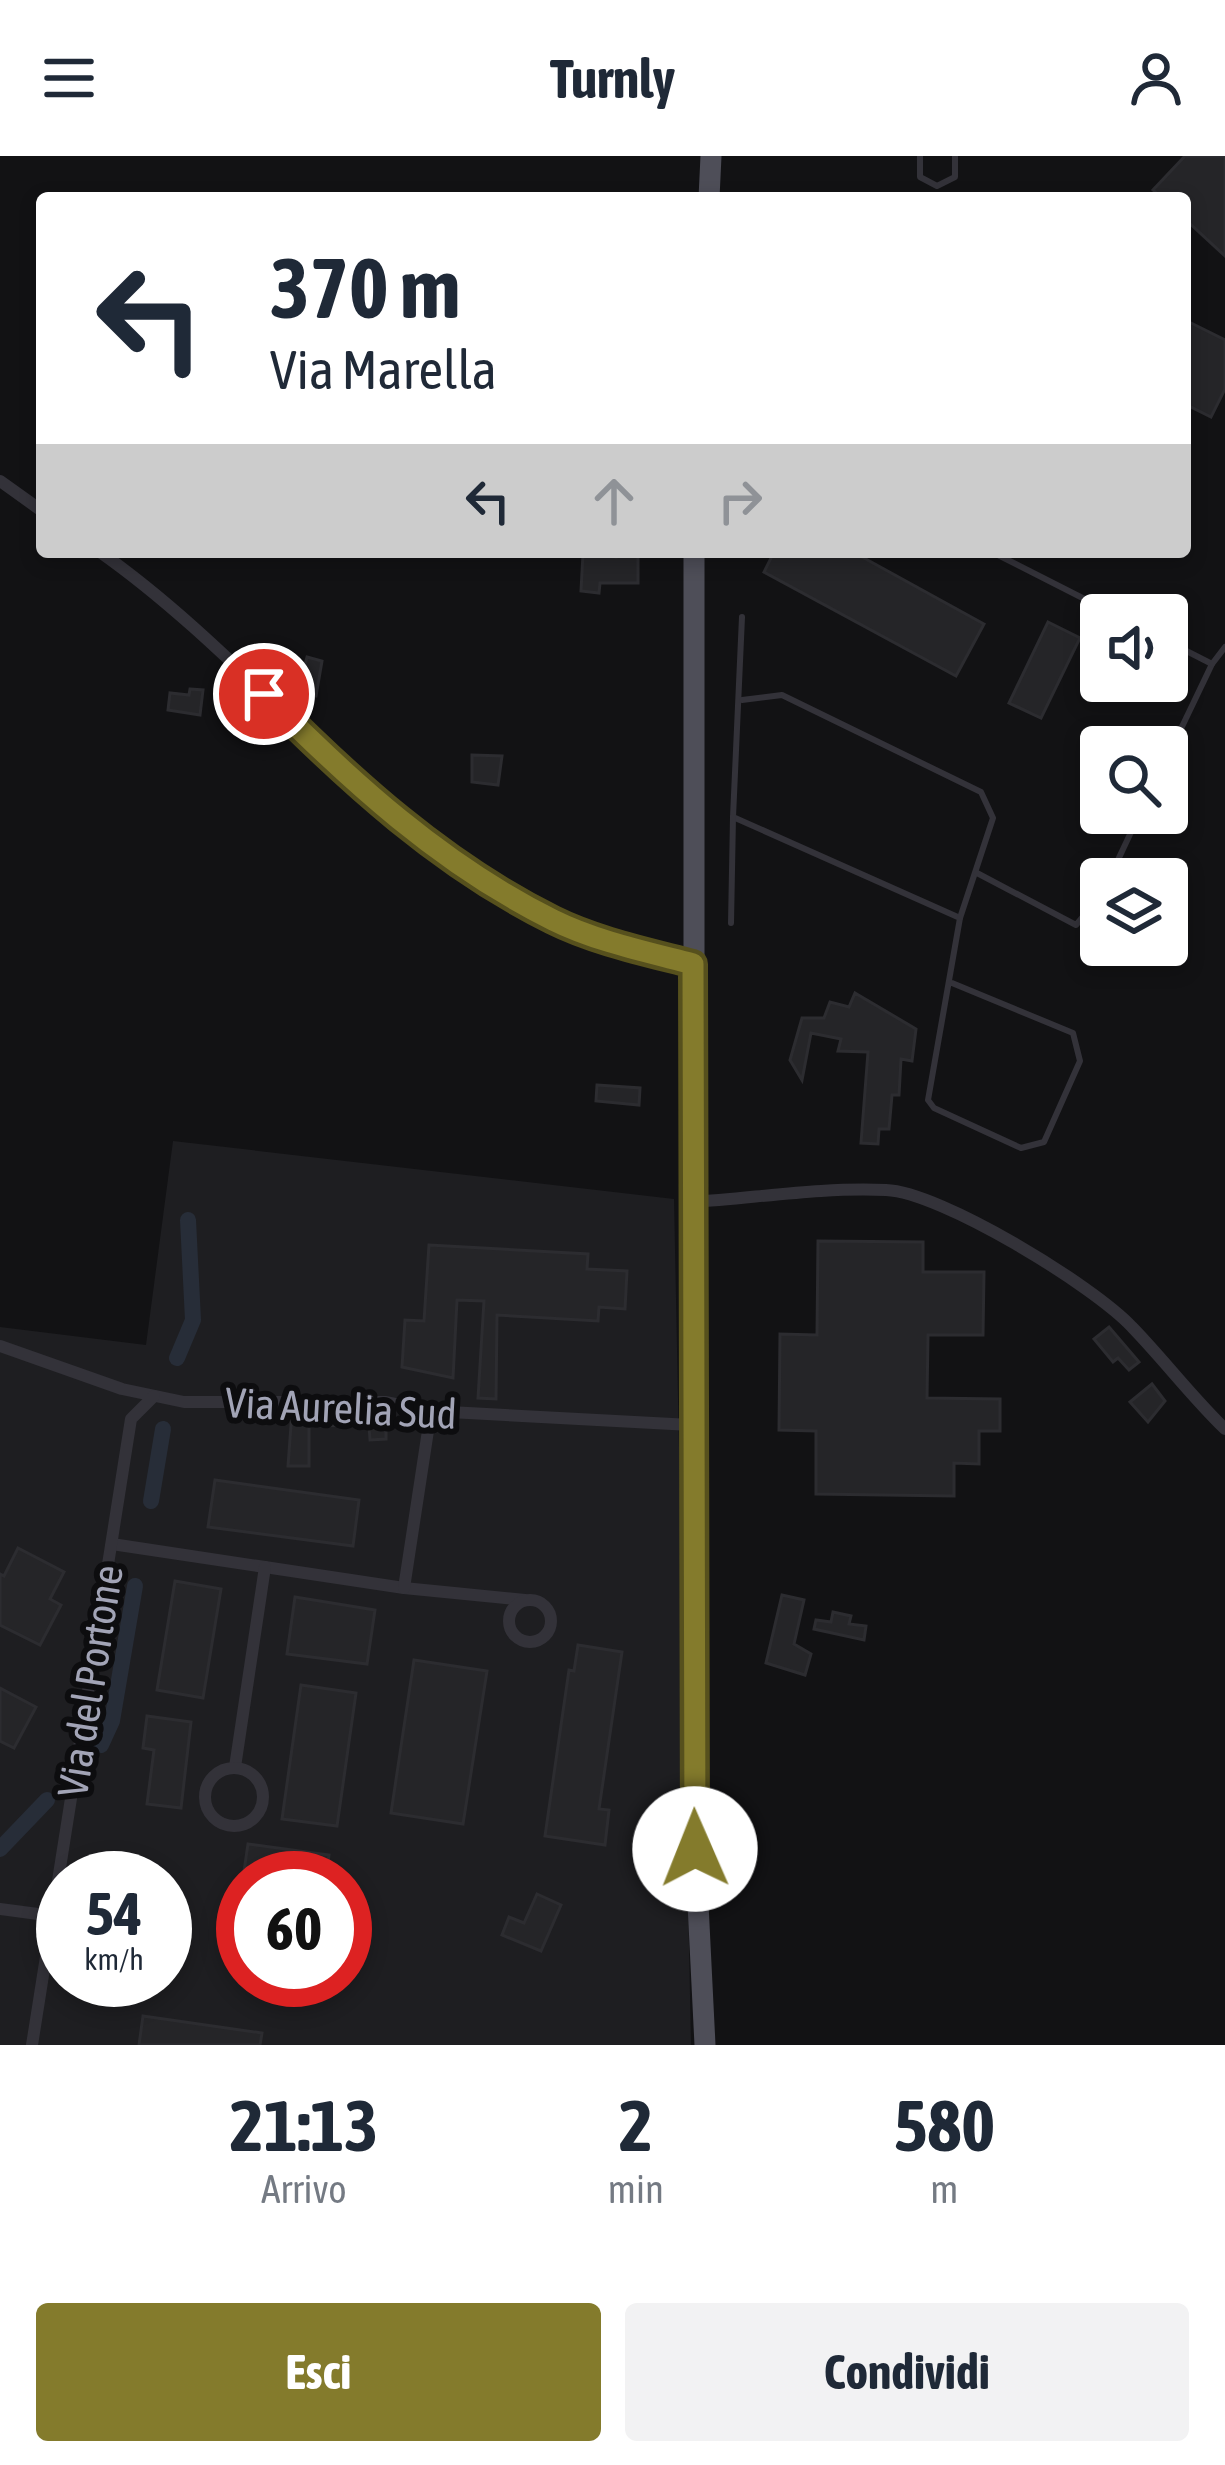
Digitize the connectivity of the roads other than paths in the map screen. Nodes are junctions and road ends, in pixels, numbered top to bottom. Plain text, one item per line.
1 (711, 156) edge
2 (920, 156) edge
3 (955, 156) edge
4 (931, 185) junction
5 (709, 192) edge
6 (929, 192) edge
7 (0, 481) edge
8 (36, 507) edge
9 (108, 558) edge
10 (694, 558) edge
11 (1004, 558) edge
12 (1080, 597) edge
13 (742, 617) dead end
14 (1225, 647) edge
15 (1188, 651) edge
16 (1213, 664) junction
17 (742, 700) junction
18 (1183, 726) edge
19 (733, 817) junction
20 (977, 873) junction
21 (960, 918) junction
22 (1080, 920) edge
23 (731, 923) dead end
24 (693, 964) junction
25 (952, 983) junction
26 (692, 1202) junction
27 (0, 1346) edge
28 (154, 1396) junction
29 (431, 1411) junction
30 (692, 1425) junction
31 (1225, 1429) edge
32 (112, 1544) junction
33 (265, 1567) junction
34 (404, 1588) junction
35 (525, 1600) dead end
36 (235, 1767) junction
37 (63, 1851) edge
38 (0, 1910) edge
39 (36, 1914) edge
40 (38, 2007) edge
41 (32, 2045) edge
42 (705, 2045) edge

1 - 5 main road
2 - 4 lane
3 - 4 lane
4 - 6 lane
7 - 8 street
9 - 24 street
10 - 24 main road
11 - 12 lane
13 - 17 lane
14 - 16 lane
15 - 16 lane
16 - 18 lane
17 - 19 lane
17 - 20 lane
19 - 21 lane
19 - 23 lane
20 - 21 lane
20 - 22 lane
21 - 25 lane
24 - 26 main road
25 - 25 lane
26 - 30 main road
26 - 31 street
27 - 28 street, Via Aurelia Sud
28 - 29 street, Via Aurelia Sud
28 - 32 street, Via del Portone
29 - 30 street, Via Aurelia Sud
29 - 34 street
30 - 42 main road
32 - 33 street
32 - 37 street, Via del Portone
33 - 34 street
33 - 36 street
34 - 35 street
36 - 36 street
38 - 39 street
40 - 41 street, Via del Portone

